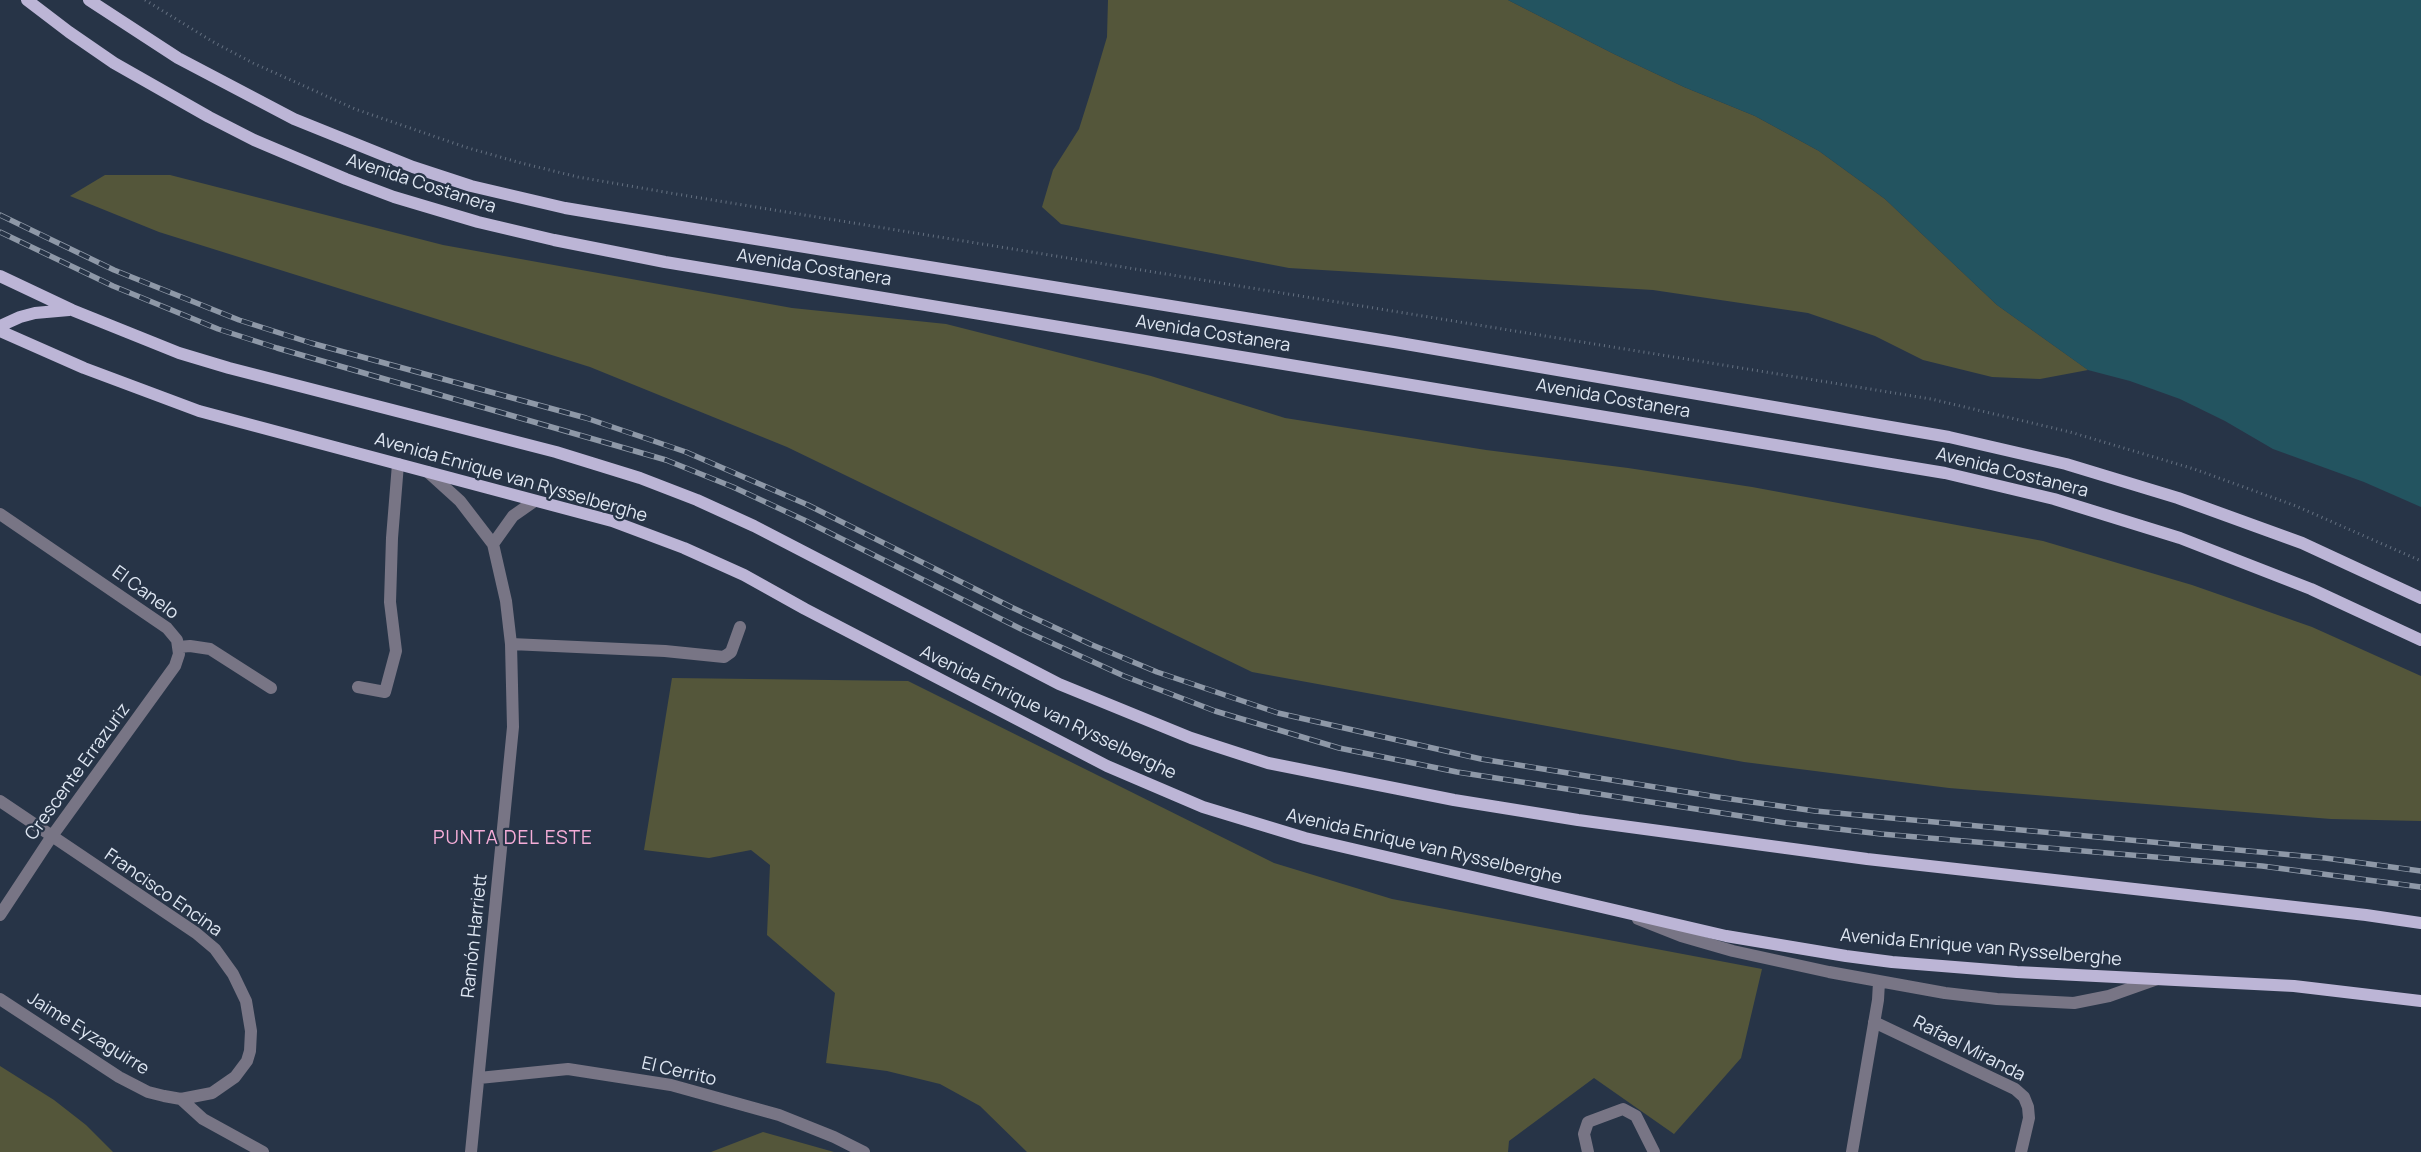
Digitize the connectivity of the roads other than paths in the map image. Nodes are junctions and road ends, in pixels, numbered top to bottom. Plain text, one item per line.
1 (27, 0) edge
2 (90, 0) edge
3 (0, 276) edge
4 (72, 310) junction
5 (0, 326) edge
6 (0, 331) edge
7 (398, 464) junction
8 (428, 472) junction
9 (533, 502) junction
10 (0, 514) edge
11 (493, 544) junction
12 (2421, 598) edge
13 (740, 627) dead end
14 (2421, 640) edge
15 (511, 644) junction
16 (179, 647) junction
17 (358, 687) dead end
18 (272, 688) dead end
19 (0, 801) edge
20 (52, 836) junction
21 (1622, 913) junction
22 (0, 915) edge
23 (2421, 923) edge
24 (2158, 979) junction
25 (1879, 982) junction
26 (0, 999) edge
27 (2421, 1001) edge
28 (1874, 1022) junction
29 (479, 1078) junction
30 (181, 1099) junction
31 (263, 1152) edge
32 (472, 1152) edge
33 (864, 1152) edge
34 (1588, 1152) edge
35 (1654, 1152) edge
36 (1852, 1152) edge
37 (2021, 1152) edge

1 - 14 main road, Avenida Costanera
2 - 12 main road, Avenida Costanera
3 - 4 main road, Avenida Enrique van Rysselberghe
4 - 5 main road
4 - 23 main road, Avenida Enrique van Rysselberghe
6 - 7 main road, Avenida Enrique van Rysselberghe
7 - 8 main road, Avenida Enrique van Rysselberghe
7 - 17 street
8 - 9 main road, Avenida Enrique van Rysselberghe
8 - 11 street, Ramón Harriett
9 - 11 street
9 - 21 main road, Avenida Enrique van Rysselberghe
10 - 16 street, El Canelo
11 - 15 street, Ramón Harriett
13 - 15 street
15 - 29 street, Ramón Harriett
16 - 18 street, El Canelo
16 - 20 street, Crescente Errazuriz
19 - 20 street, Francisco Encina
20 - 22 street, Crescente Errazuriz
20 - 30 street, Francisco Encina
21 - 24 main road, Avenida Enrique van Rysselberghe
21 - 25 street
24 - 25 street
24 - 27 main road, Avenida Enrique van Rysselberghe
25 - 28 street
26 - 30 street, Jaime Eyzaguirre
28 - 36 street
28 - 37 street, Rafael Miranda
29 - 32 street, Ramón Harriett
29 - 33 street, El Cerrito
30 - 31 street, Jaime Eyzaguirre
34 - 35 street

